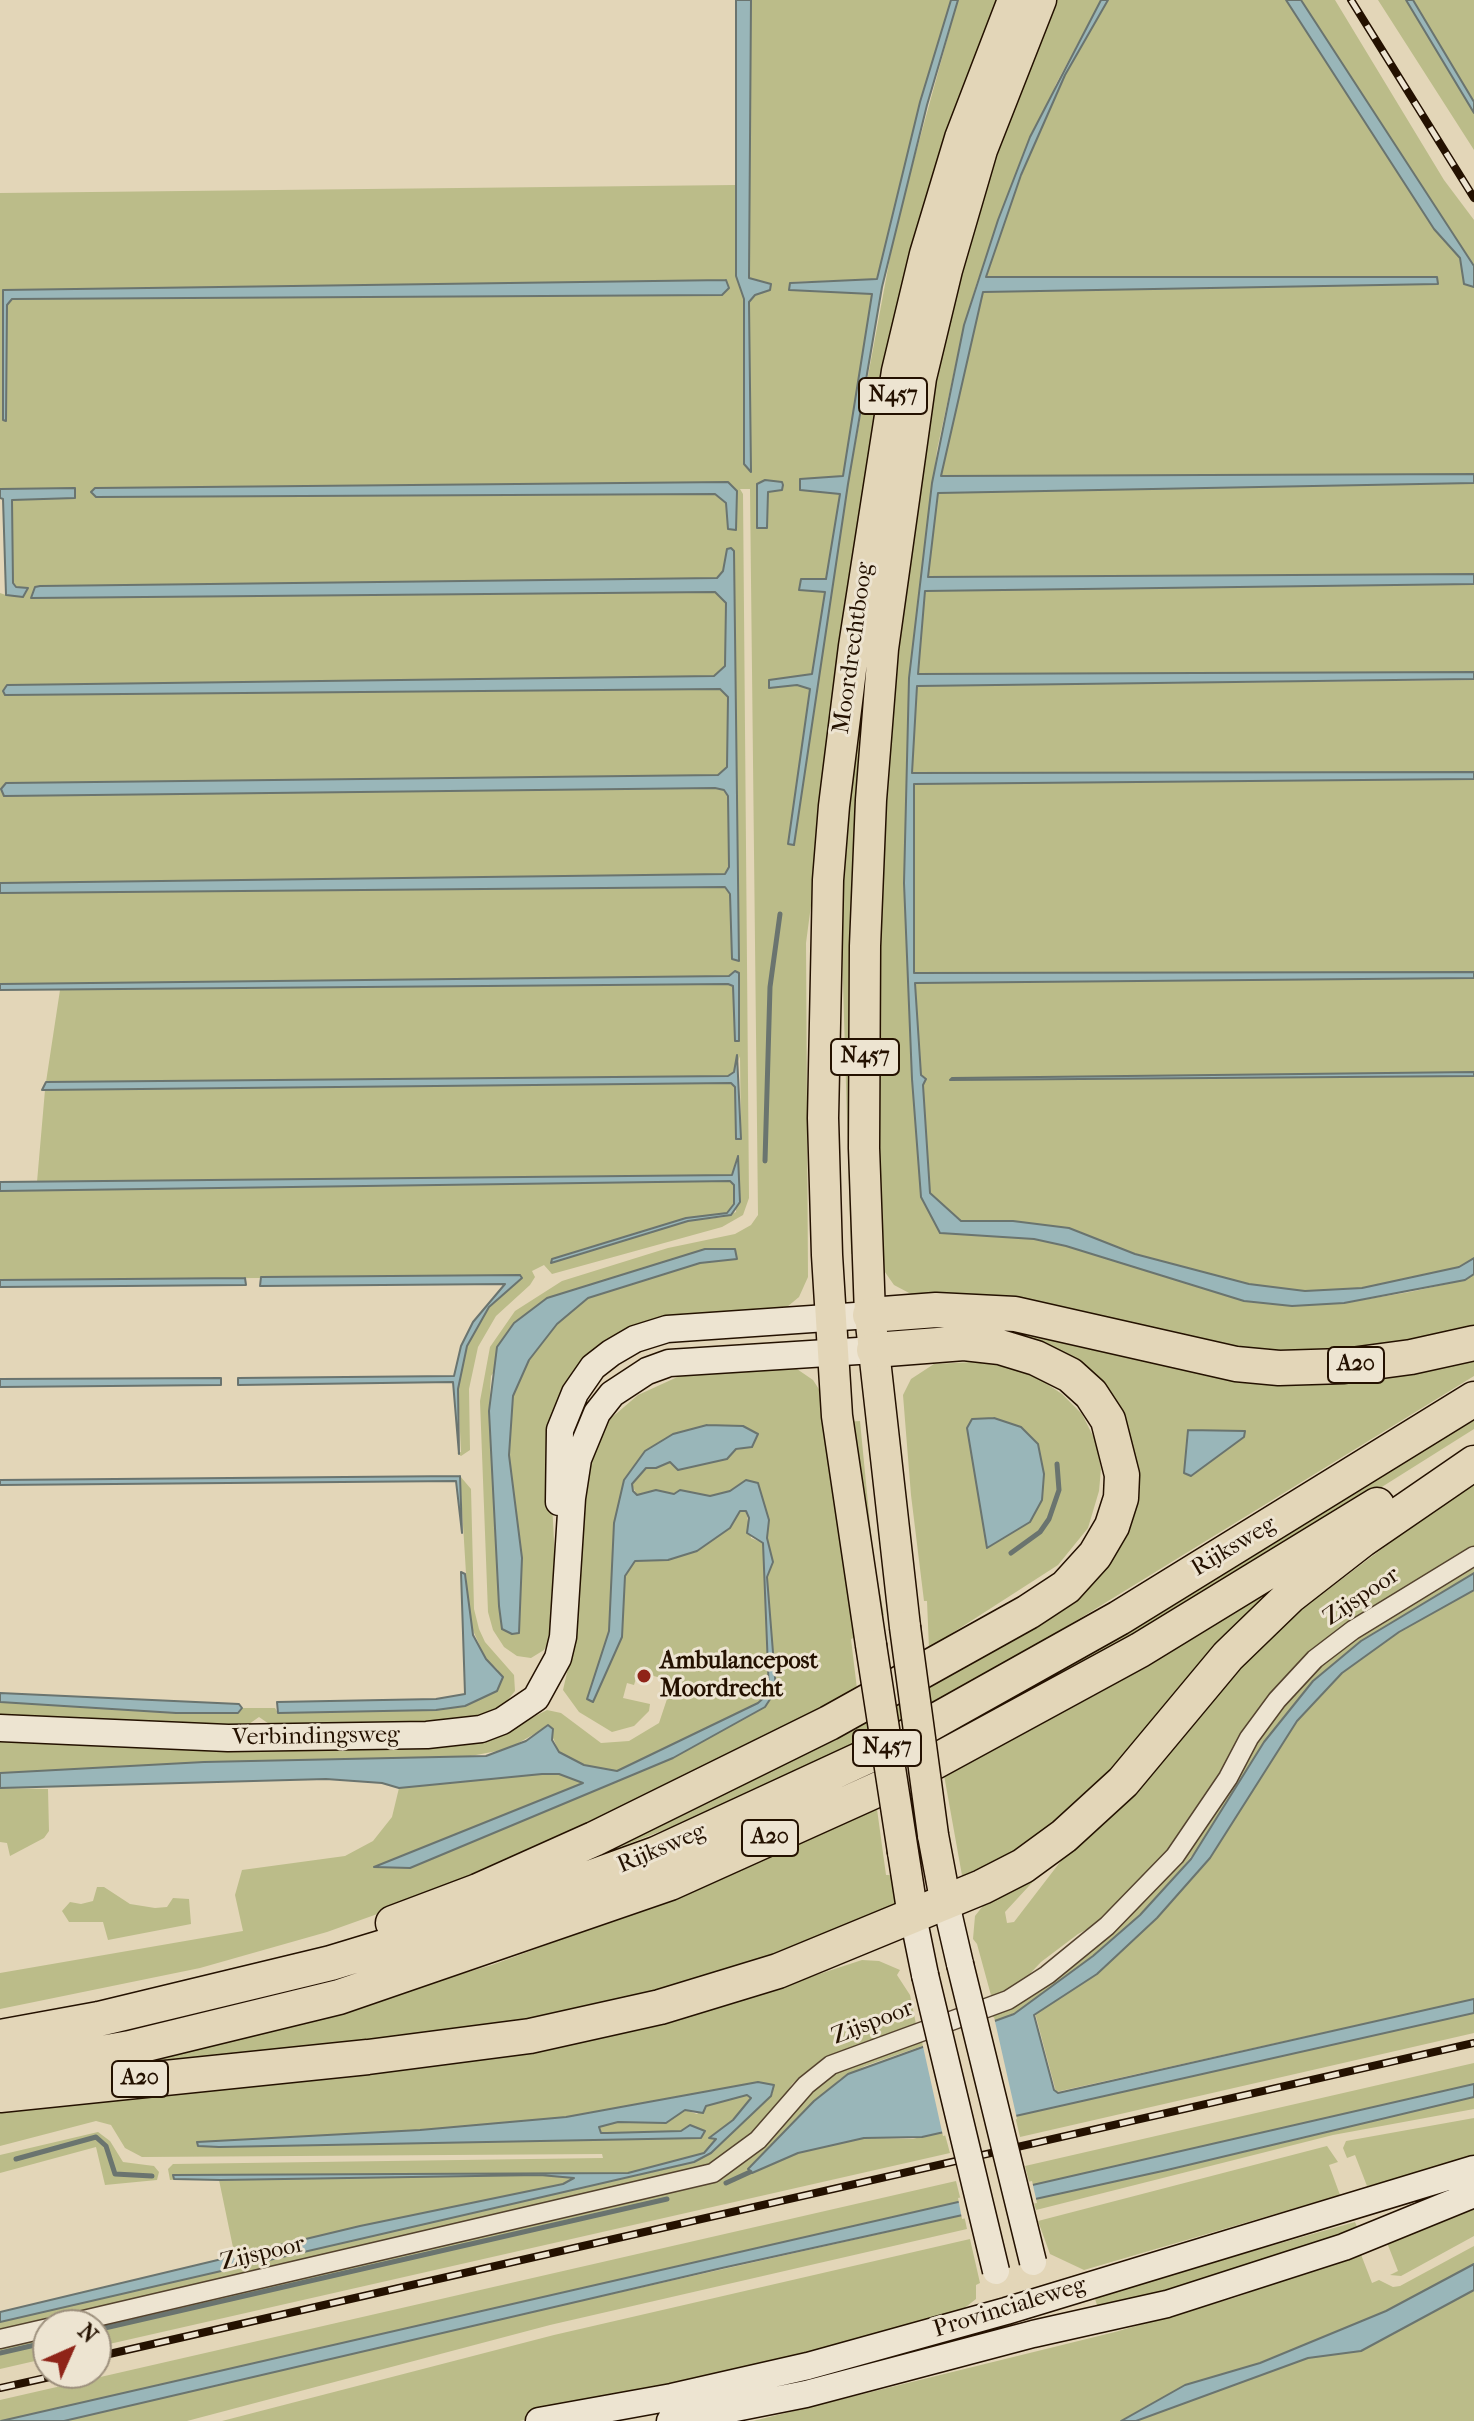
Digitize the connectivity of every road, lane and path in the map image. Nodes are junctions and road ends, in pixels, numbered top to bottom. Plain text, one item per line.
1 (1013, 0) edge
2 (1041, 0) edge
3 (870, 1315) junction
4 (830, 1317) junction
5 (1474, 1343) edge
6 (874, 1350) junction
7 (832, 1352) junction
8 (1474, 1399) edge
9 (1474, 1445) edge
10 (1474, 1463) edge
11 (1474, 1556) edge
12 (565, 1617) junction
13 (0, 1728) edge
14 (945, 1899) junction
15 (913, 1916) junction
16 (196, 1997) junction
17 (0, 2037) edge
18 (0, 2071) edge
19 (0, 2095) edge
20 (1474, 2169) edge
21 (1474, 2194) edge
22 (1044, 2297) junction
23 (1006, 2311) junction
24 (112, 2313) edge
25 (32, 2332) edge
26 (1033, 2334) junction
27 (0, 2339) edge
28 (539, 2421) edge
29 (670, 2421) edge

1 - 4 main road, Moordrechtboog / N457
2 - 3 main road, Moordrechtboog / N457
3 - 4 street, Verbindingsweg
3 - 5 highway, A20
3 - 6 main road, N457
4 - 7 main road, N457
4 - 12 street, Verbindingsweg
6 - 7 street, Verbindingsweg
6 - 14 main road, N457, bridge
6 - 16 highway, A20
7 - 12 street, Verbindingsweg
7 - 15 main road, N457, bridge
8 - 16 highway, Rijksweg / A20
9 - 18 highway, Rijksweg / A20
10 - 14 highway
11 - 24 street, Zijspoor
12 - 13 street, Verbindingsweg
14 - 15 highway
14 - 22 street, N457, bridge
15 - 19 highway, A20
15 - 23 street, N457, bridge
16 - 17 highway, Rijksweg / A20
20 - 22 street, Provincialeweg
21 - 26 street, Provincialeweg
22 - 23 street, Provincialeweg
22 - 26 street
23 - 26 street
23 - 28 street, Provincialeweg
25 - 27 street
26 - 29 street, Provincialeweg

